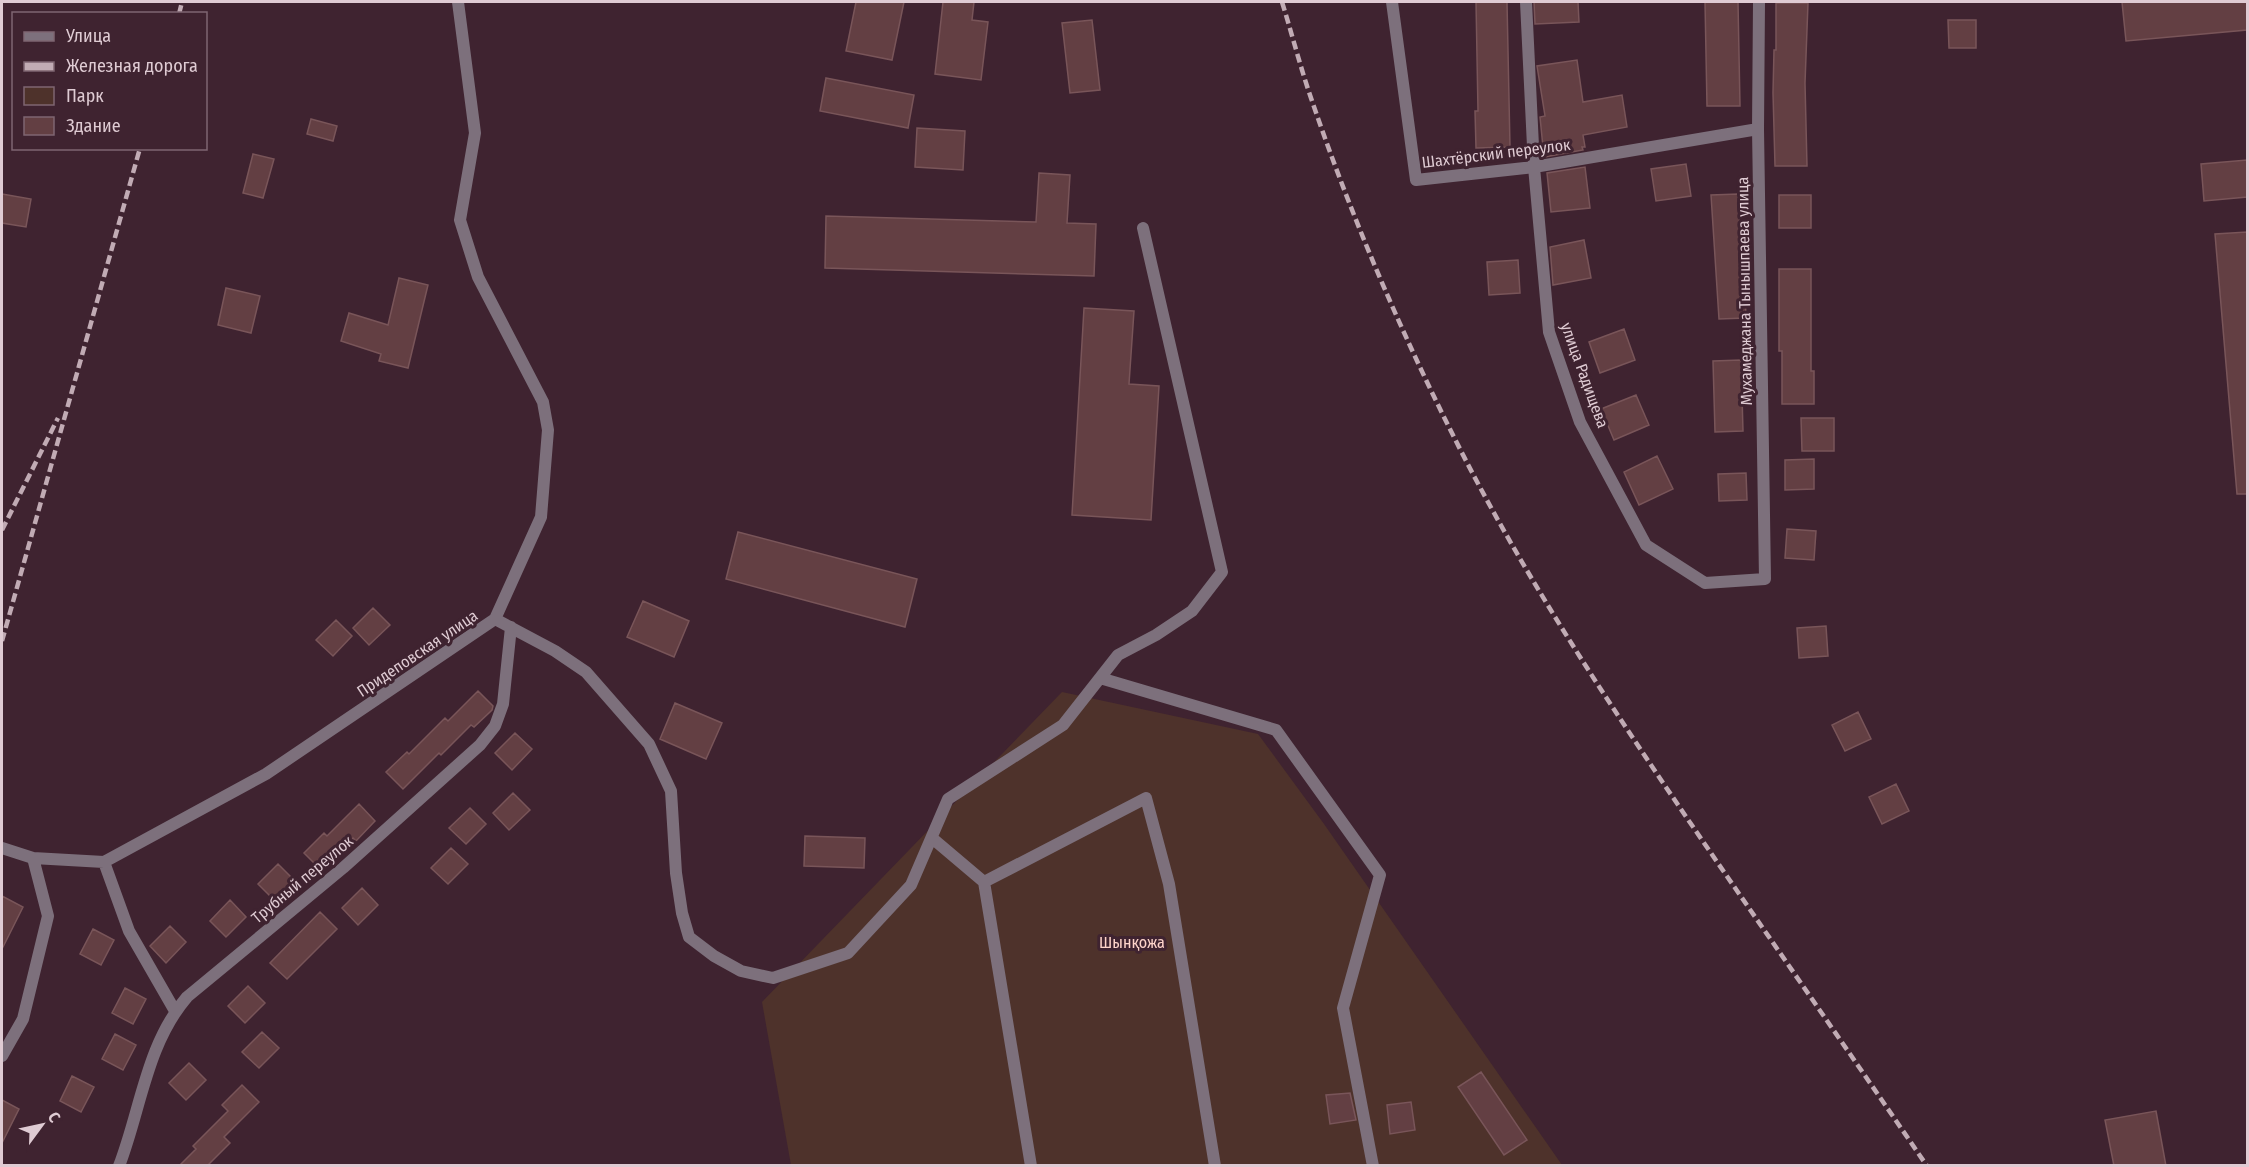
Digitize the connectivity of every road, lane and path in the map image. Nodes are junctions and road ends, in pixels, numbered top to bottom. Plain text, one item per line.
1 (458, 2) edge
2 (1392, 2) edge
3 (1526, 2) edge
4 (1759, 2) edge
5 (1758, 129) junction
6 (1534, 167) junction
7 (1143, 228) dead end
8 (1765, 579) joint
9 (495, 619) junction
10 (511, 627) junction
11 (1100, 678) junction
12 (932, 838) junction
13 (2, 848) edge
14 (33, 858) junction
15 (104, 862) junction
16 (984, 882) junction
17 (174, 1011) junction
18 (2, 1056) edge
19 (119, 1166) edge
20 (1031, 1166) edge
21 (1215, 1166) edge
22 (1373, 1166) edge

1 - 9 street, Придеповская улица
2 - 6 street, Шахтёрский переулок
3 - 6 street, улица Радищева
4 - 5 street, Мухамеджана Тынышпаева улица
5 - 6 street, Шахтёрский переулок
5 - 8 street, Мухамеджана Тынышпаева улица
6 - 8 street, улица Радищева
7 - 11 street
9 - 10 street
9 - 15 street, Придеповская улица
10 - 12 street
10 - 17 street, Трубный переулок
11 - 12 street
11 - 22 street
12 - 16 street
13 - 14 street
14 - 15 street
14 - 18 street
15 - 17 street
16 - 20 street
16 - 21 street
17 - 19 street, Трубный переулок

